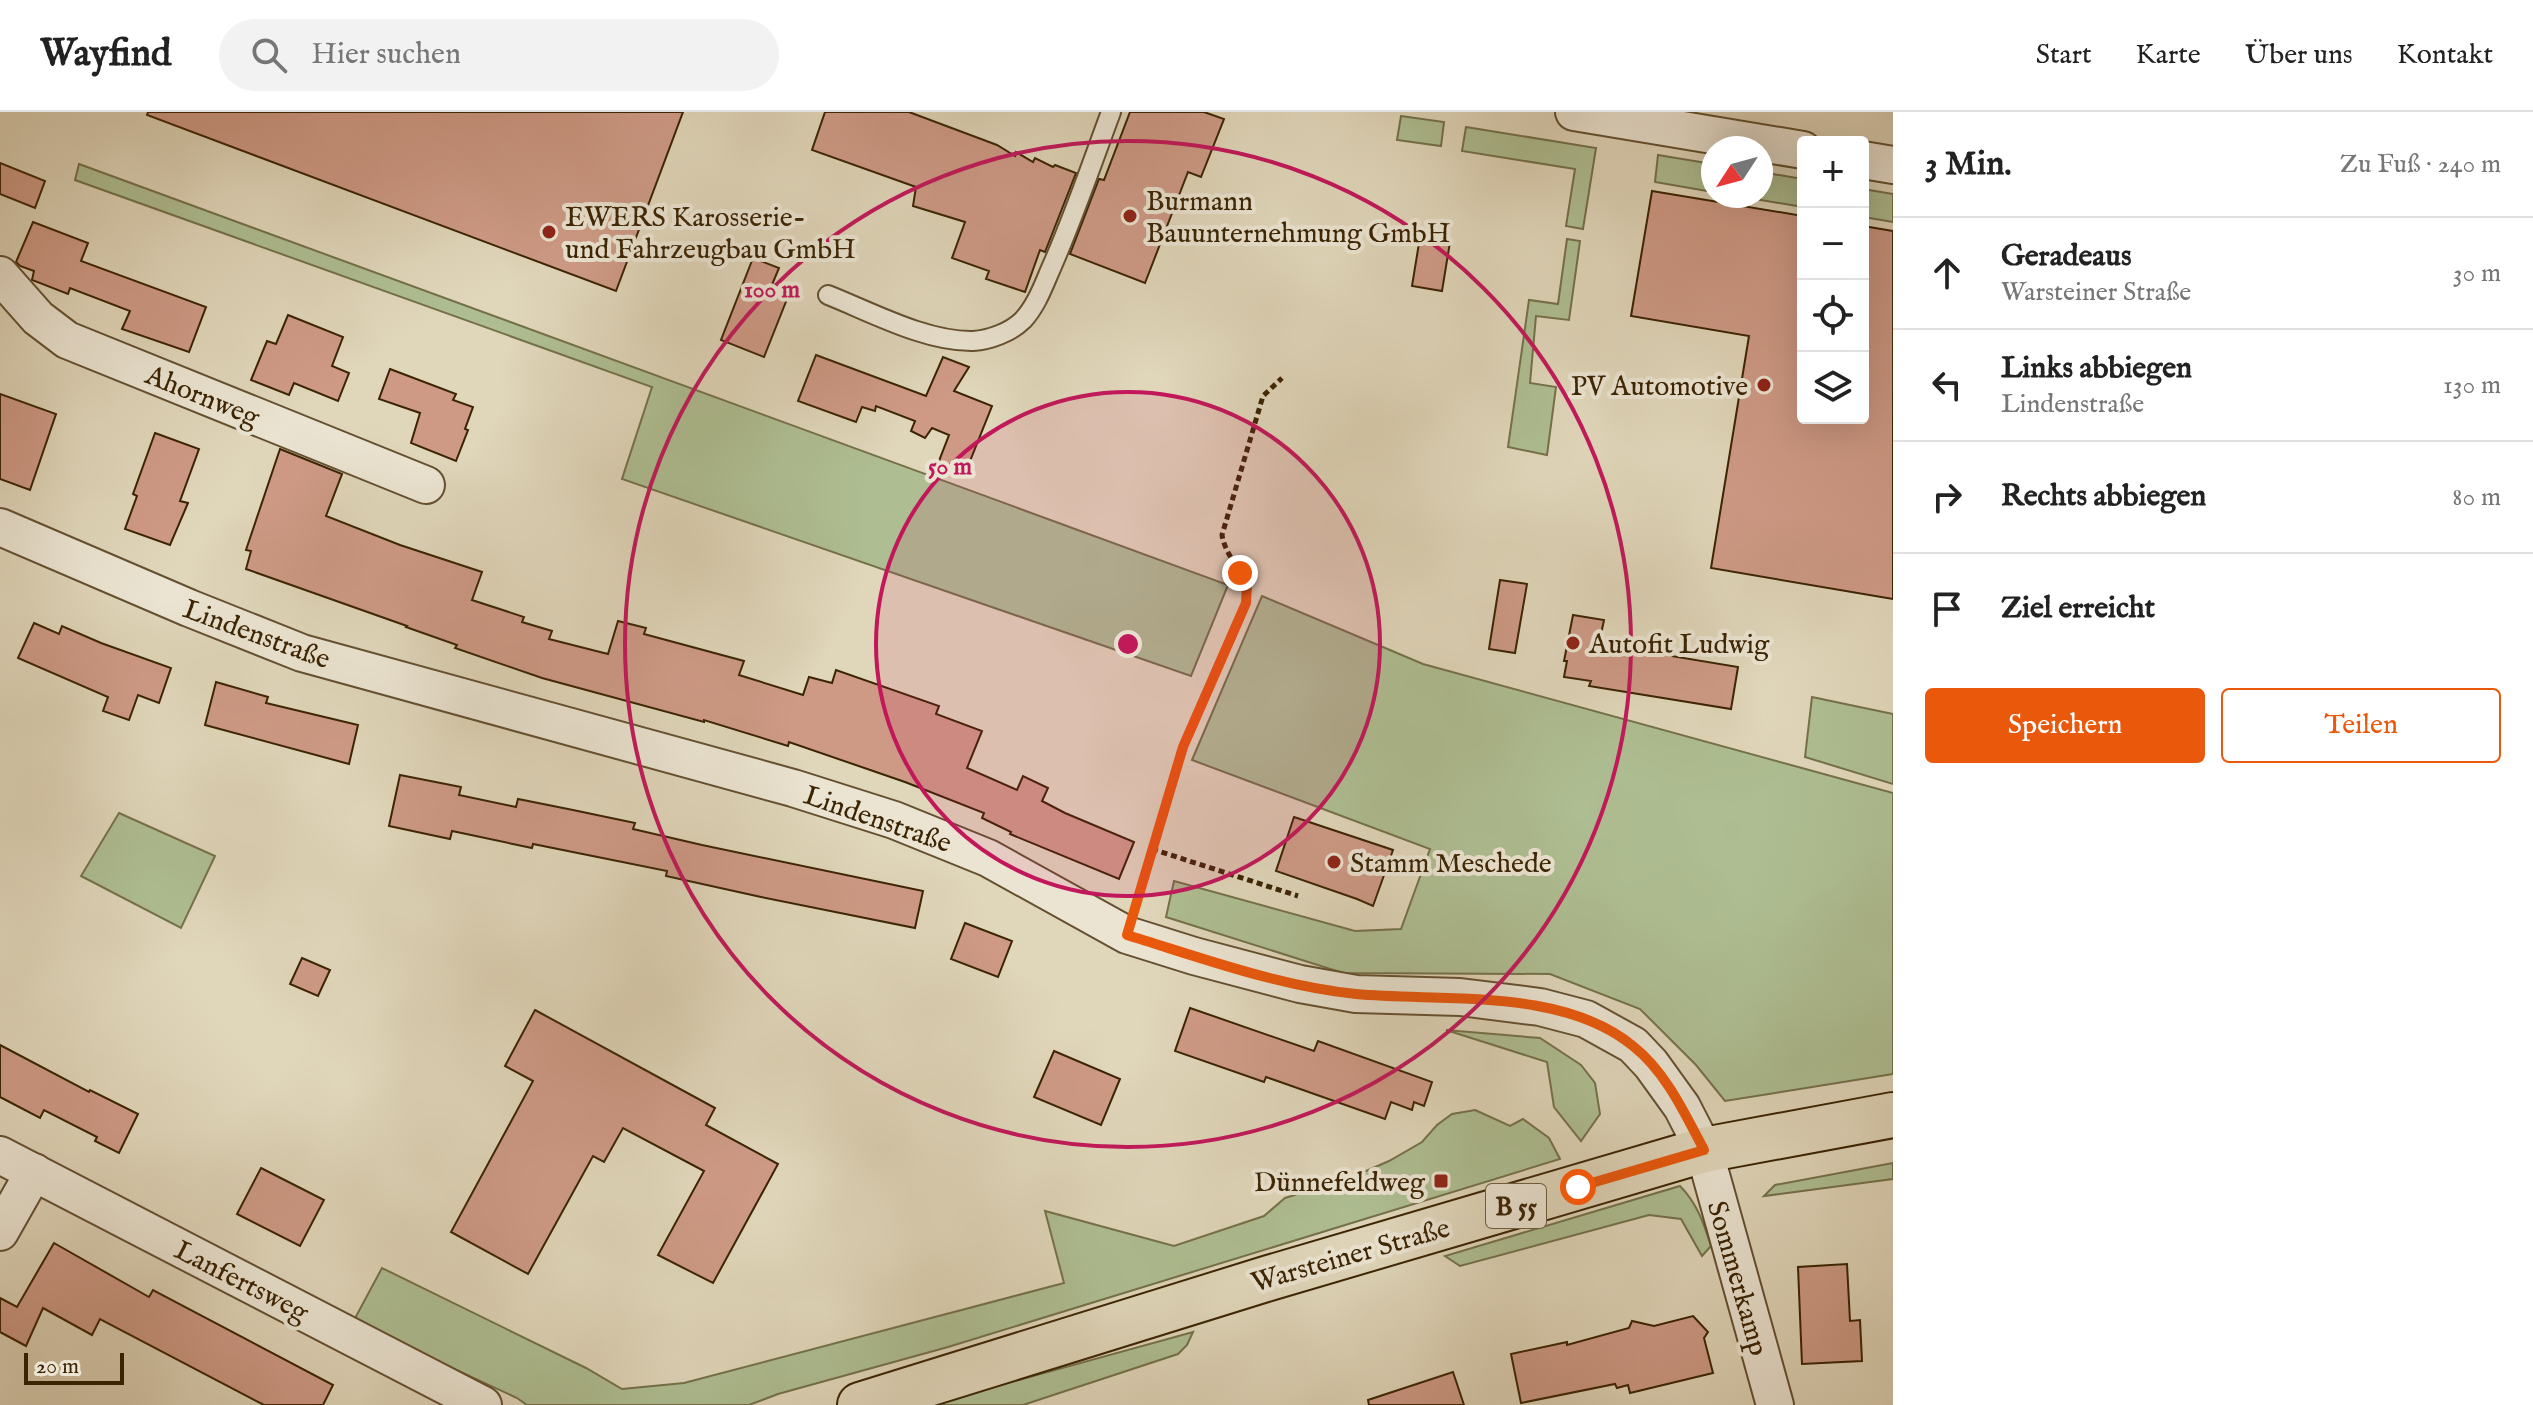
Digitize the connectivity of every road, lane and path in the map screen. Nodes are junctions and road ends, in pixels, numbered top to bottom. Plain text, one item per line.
1 (1111, 112) edge
2 (1574, 112) edge
3 (1797, 149) edge
4 (1869, 161) edge
5 (1893, 165) edge
6 (0, 275) edge
7 (828, 295) dead end
8 (1282, 378) dead end
9 (426, 485) dead end
10 (0, 527) edge
11 (1152, 849) junction
12 (1298, 896) dead end
13 (1127, 935) junction
14 (1893, 1115) edge
15 (1704, 1150) junction
16 (0, 1155) edge
17 (34, 1172) junction
18 (0, 1232) edge
19 (483, 1405) edge
20 (860, 1405) edge
21 (1775, 1405) edge

1 - 7 lane
2 - 3 street
4 - 5 street
6 - 9 street, Ahornweg
8 - 11 path
10 - 13 street, Lindenstraße
11 - 12 path
11 - 13 path
13 - 15 street, Lindenstraße
14 - 15 main road, Warsteiner Straße / B 55
15 - 20 main road, Warsteiner Straße / B 55
15 - 21 street, Sommerkamp
16 - 17 street, Lanfertsweg
17 - 18 street
17 - 19 street, Lanfertsweg

